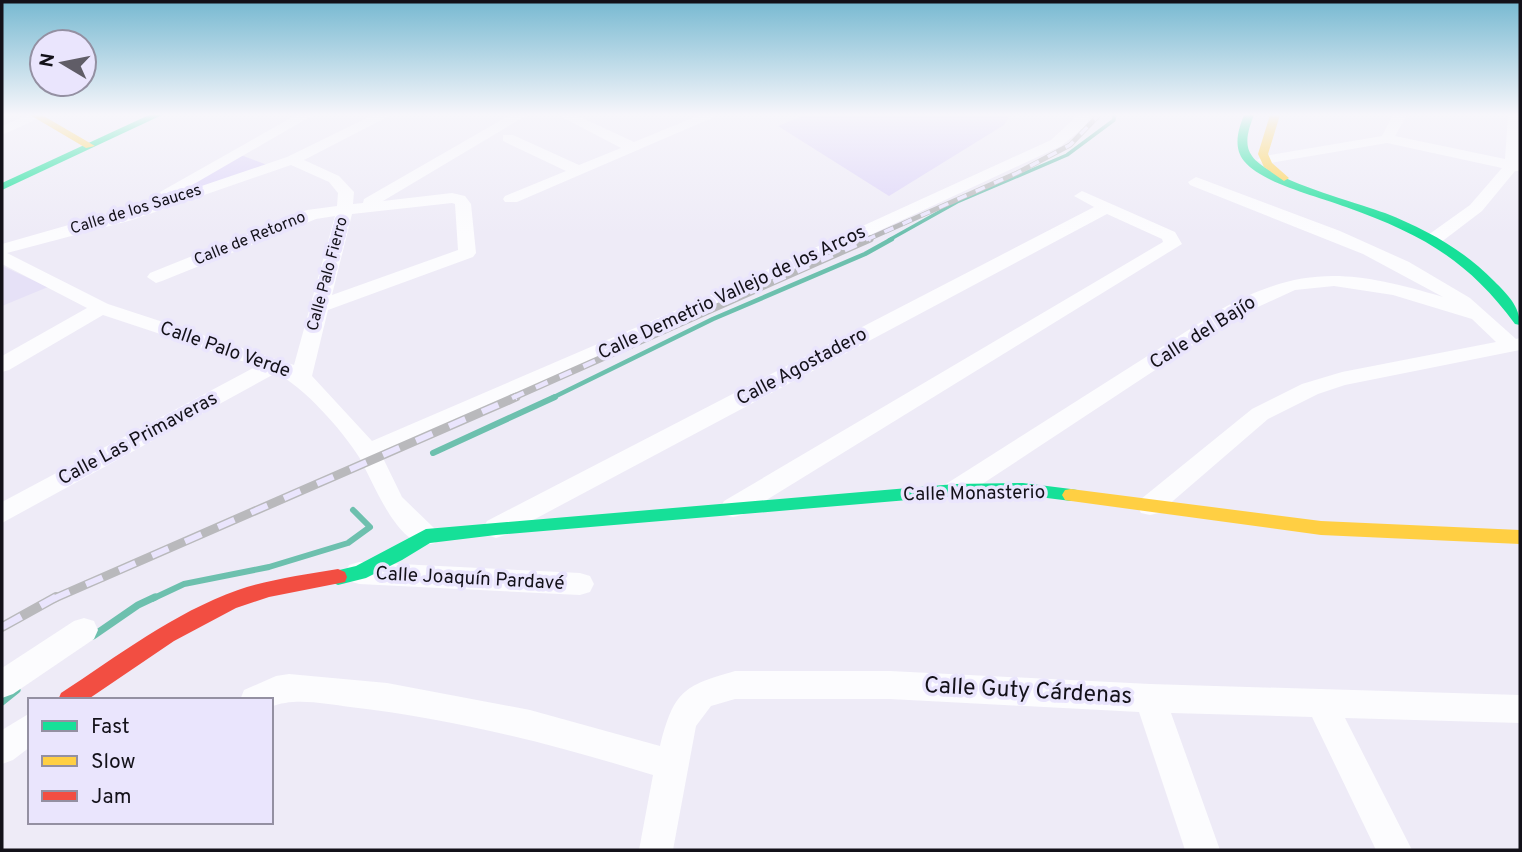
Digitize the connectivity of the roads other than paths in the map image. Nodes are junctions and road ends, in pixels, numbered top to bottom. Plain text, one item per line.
1 (71, 155) edge
2 (235, 155) edge
3 (303, 155) edge
4 (449, 155) edge
5 (544, 155) edge
6 (618, 155) edge
7 (1031, 155) edge
8 (1246, 155) edge
9 (1263, 155) edge
10 (1295, 155) edge
11 (1462, 155) edge
12 (292, 160) junction
13 (1264, 160) junction
14 (1516, 166) edge
15 (579, 171) junction
16 (1285, 179) junction
17 (1196, 182) dead end
18 (2, 187) edge
19 (1082, 196) dead end
20 (511, 199) dead end
21 (1107, 207) junction
22 (353, 208) junction
23 (126, 216) junction
24 (1434, 239) junction
25 (2, 249) edge
26 (2, 257) edge
27 (156, 276) dead end
28 (320, 306) junction
29 (102, 308) junction
30 (1479, 315) junction
31 (1520, 321) edge
32 (1515, 345) edge
33 (2, 365) edge
34 (275, 365) junction
35 (301, 377) junction
36 (368, 452) junction
37 (956, 490) junction
38 (1150, 506) junction
39 (733, 508) junction
40 (2, 513) edge
41 (496, 528) junction
42 (426, 536) junction
43 (1520, 537) edge
44 (359, 573) junction
45 (580, 584) dead end
46 (84, 630) dead end
47 (2, 684) edge
48 (72, 698) edge
49 (259, 698) edge
50 (1150, 698) junction
51 (1322, 704) junction
52 (1520, 709) edge
53 (28, 730) edge
54 (2, 749) edge
55 (671, 765) junction
56 (656, 850) edge
57 (1202, 850) edge
58 (1394, 850) edge

1 - 18 street
2 - 23 street
3 - 12 street, Calle de los Sauces
4 - 22 street
5 - 15 street
6 - 15 street
7 - 36 street, Calle Demetrio Vallejo de los Arcos
8 - 16 street
9 - 13 street
10 - 13 street
11 - 14 street
12 - 22 street, Calle Palo Fierro
12 - 23 street, Calle de los Sauces
13 - 16 street
14 - 24 street
15 - 20 street
16 - 24 street
17 - 30 street
19 - 21 street
21 - 39 street
21 - 41 street, Calle Agostadero
22 - 27 street, Calle de Retorno
22 - 28 street, Calle Palo Fierro
22 - 28 street, Calle de Retorno
23 - 25 street, Calle de los Sauces
24 - 31 street
26 - 29 street, Calle Palo Verde
28 - 35 street, Calle Palo Fierro
29 - 33 street
29 - 34 street, Calle Palo Verde
30 - 32 street
30 - 37 street, Calle del Bajío
32 - 38 street
34 - 35 street, Calle Palo Verde
34 - 40 street, Calle Las Primaveras
35 - 36 street, Calle Palo Verde
36 - 42 street, Calle Palo Verde
37 - 38 street, Calle Monasterio
37 - 39 street, Calle Monasterio
38 - 43 street, Calle Monasterio
39 - 41 street, Calle Monasterio
41 - 42 street, Calle Monasterio
42 - 44 street
44 - 45 street, Calle Joaquín Pardavé
44 - 48 street
46 - 47 street
49 - 55 street
50 - 51 street, Calle Guty Cárdenas
50 - 55 street, Calle Guty Cárdenas
50 - 57 street
51 - 52 street, Calle Guty Cárdenas
51 - 58 street
53 - 54 street
55 - 56 street, Calle Guty Cárdenas

